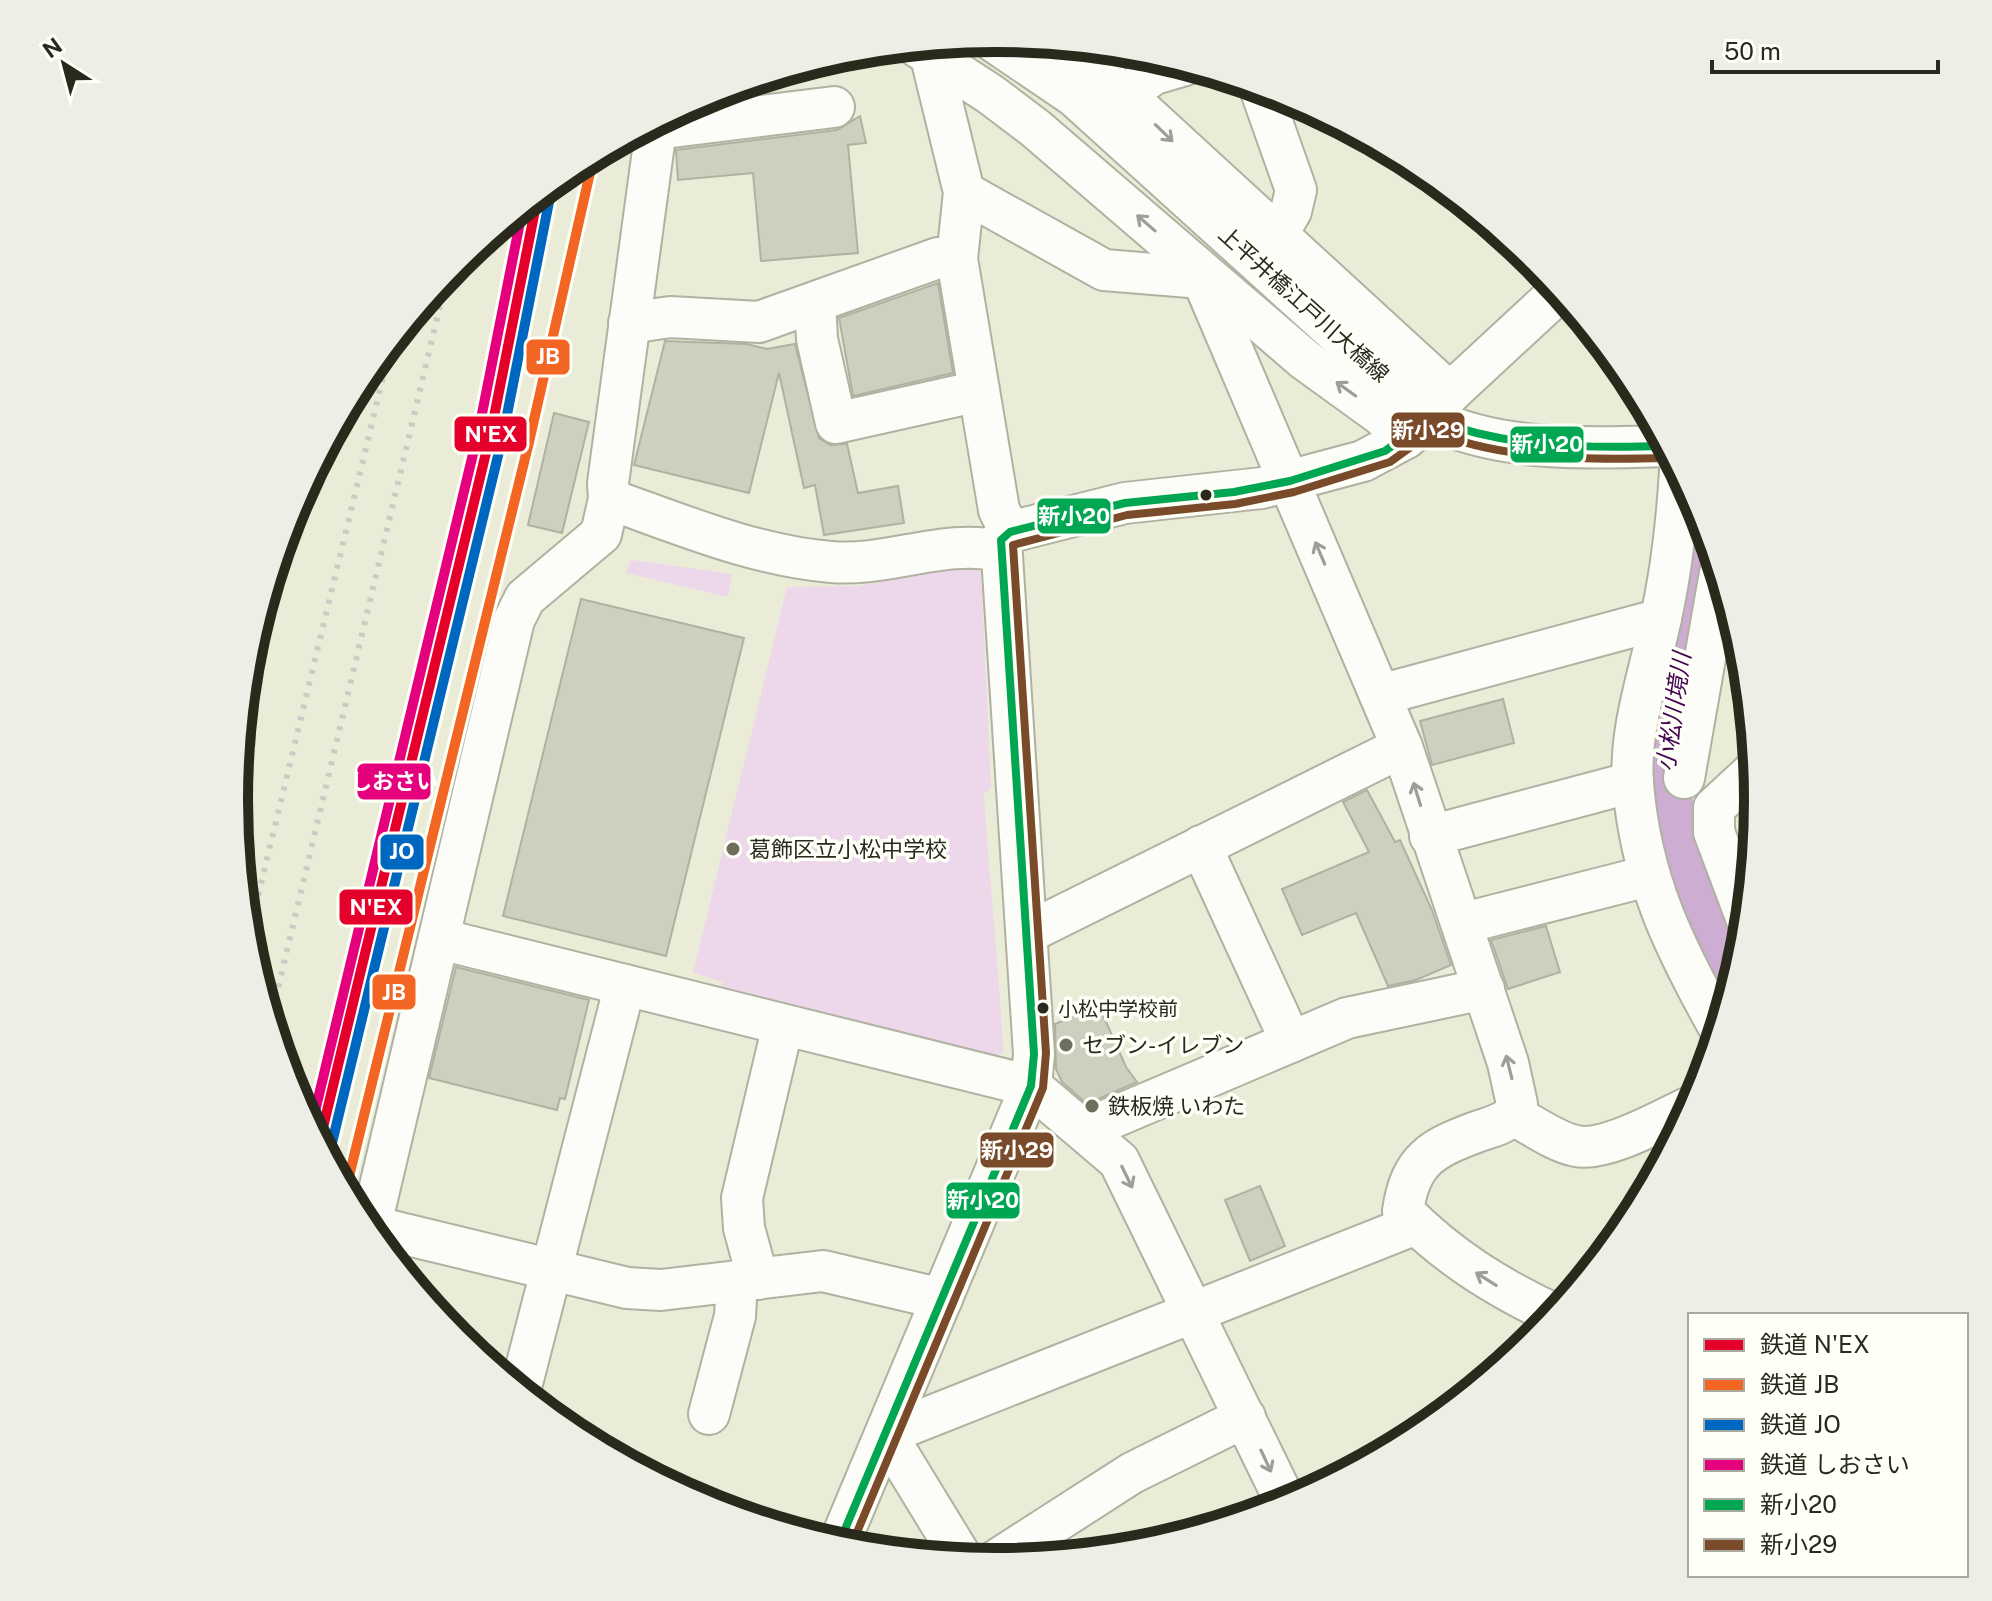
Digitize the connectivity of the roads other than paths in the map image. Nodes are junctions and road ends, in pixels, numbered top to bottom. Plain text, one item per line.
1 (1010, 53) edge
2 (934, 55) edge
3 (926, 56) edge
4 (1077, 57) edge
5 (1163, 71) edge
6 (1125, 95) junction
7 (1265, 103) edge
8 (834, 107) dead end
9 (679, 123) edge
10 (655, 135) edge
11 (964, 192) junction
12 (1277, 235) junction
13 (957, 259) junction
14 (1196, 271) junction
15 (1552, 299) edge
16 (815, 303) junction
17 (629, 323) junction
18 (979, 391) junction
19 (1429, 417) junction
20 (1655, 446) edge
21 (1290, 481) junction
22 (1677, 491) edge
23 (609, 499) junction
24 (1005, 542) junction
25 (1661, 619) junction
26 (1722, 620) edge
27 (1723, 644) edge
28 (1380, 695) junction
29 (1402, 747) junction
30 (1684, 778) dead end
31 (1744, 781) edge
32 (1633, 782) junction
33 (1430, 836) junction
34 (1201, 846) junction
35 (1648, 876) junction
36 (1738, 896) edge
37 (1464, 923) junction
38 (1027, 933) junction
39 (440, 939) junction
40 (625, 985) junction
41 (1484, 989) junction
42 (1713, 1016) edge
43 (783, 1025) junction
44 (1291, 1042) junction
45 (1031, 1086) junction
46 (1676, 1113) edge
47 (1513, 1115) junction
48 (1086, 1129) junction
49 (374, 1215) edge
50 (1416, 1224) junction
51 (386, 1233) edge
52 (552, 1269) junction
53 (747, 1280) junction
54 (942, 1299) junction
55 (1544, 1309) edge
56 (1192, 1313) junction
57 (523, 1380) edge
58 (709, 1414) dead end
59 (1245, 1417) junction
60 (886, 1434) junction
61 (1281, 1492) edge
62 (843, 1533) edge
63 (955, 1547) edge
64 (1015, 1548) edge

1 - 19 street, 上平井橋江戸川大橋線
14 -> 2 street
3 - 11 street
4 - 6 street
5 - 6 street
6 -> 12 street
7 - 12 street
8 - 9 street
10 - 17 street
11 - 13 street
11 - 14 street
12 - 19 street
13 - 16 street
13 - 18 street
19 -> 14 street
14 - 21 street
15 - 19 street
16 - 17 street
16 - 18 street
17 - 23 street
18 - 24 street
19 - 20 street, 上平井橋江戸川大橋線
19 - 21 street
21 - 24 street
28 -> 21 street
22 - 25 street
23 - 24 street
23 - 39 street
24 - 38 street
25 - 28 street
25 - 32 street
26 - 27 street
27 - 30 street
28 - 29 street
33 -> 29 street
29 - 34 street
31 - 36 street
32 - 33 street
32 - 35 street
33 - 37 street
34 - 38 street
34 - 44 street
35 - 37 street
35 - 42 street
37 - 41 street
38 - 45 street
39 - 40 street
39 - 49 street
40 - 43 street
40 - 52 street
41 - 44 street
47 -> 41 street
43 - 45 street
43 - 53 street
44 - 48 street
45 - 48 street
45 - 54 street
46 - 47 street
47 - 50 street
48 -> 56 street
55 -> 50 street
50 - 56 street
51 - 52 street
52 - 53 street
52 - 57 street
53 - 54 street
53 - 58 street
54 - 60 street
56 - 59 street
56 - 60 street
59 -> 61 street
59 - 64 street
60 - 62 street
60 - 63 street

